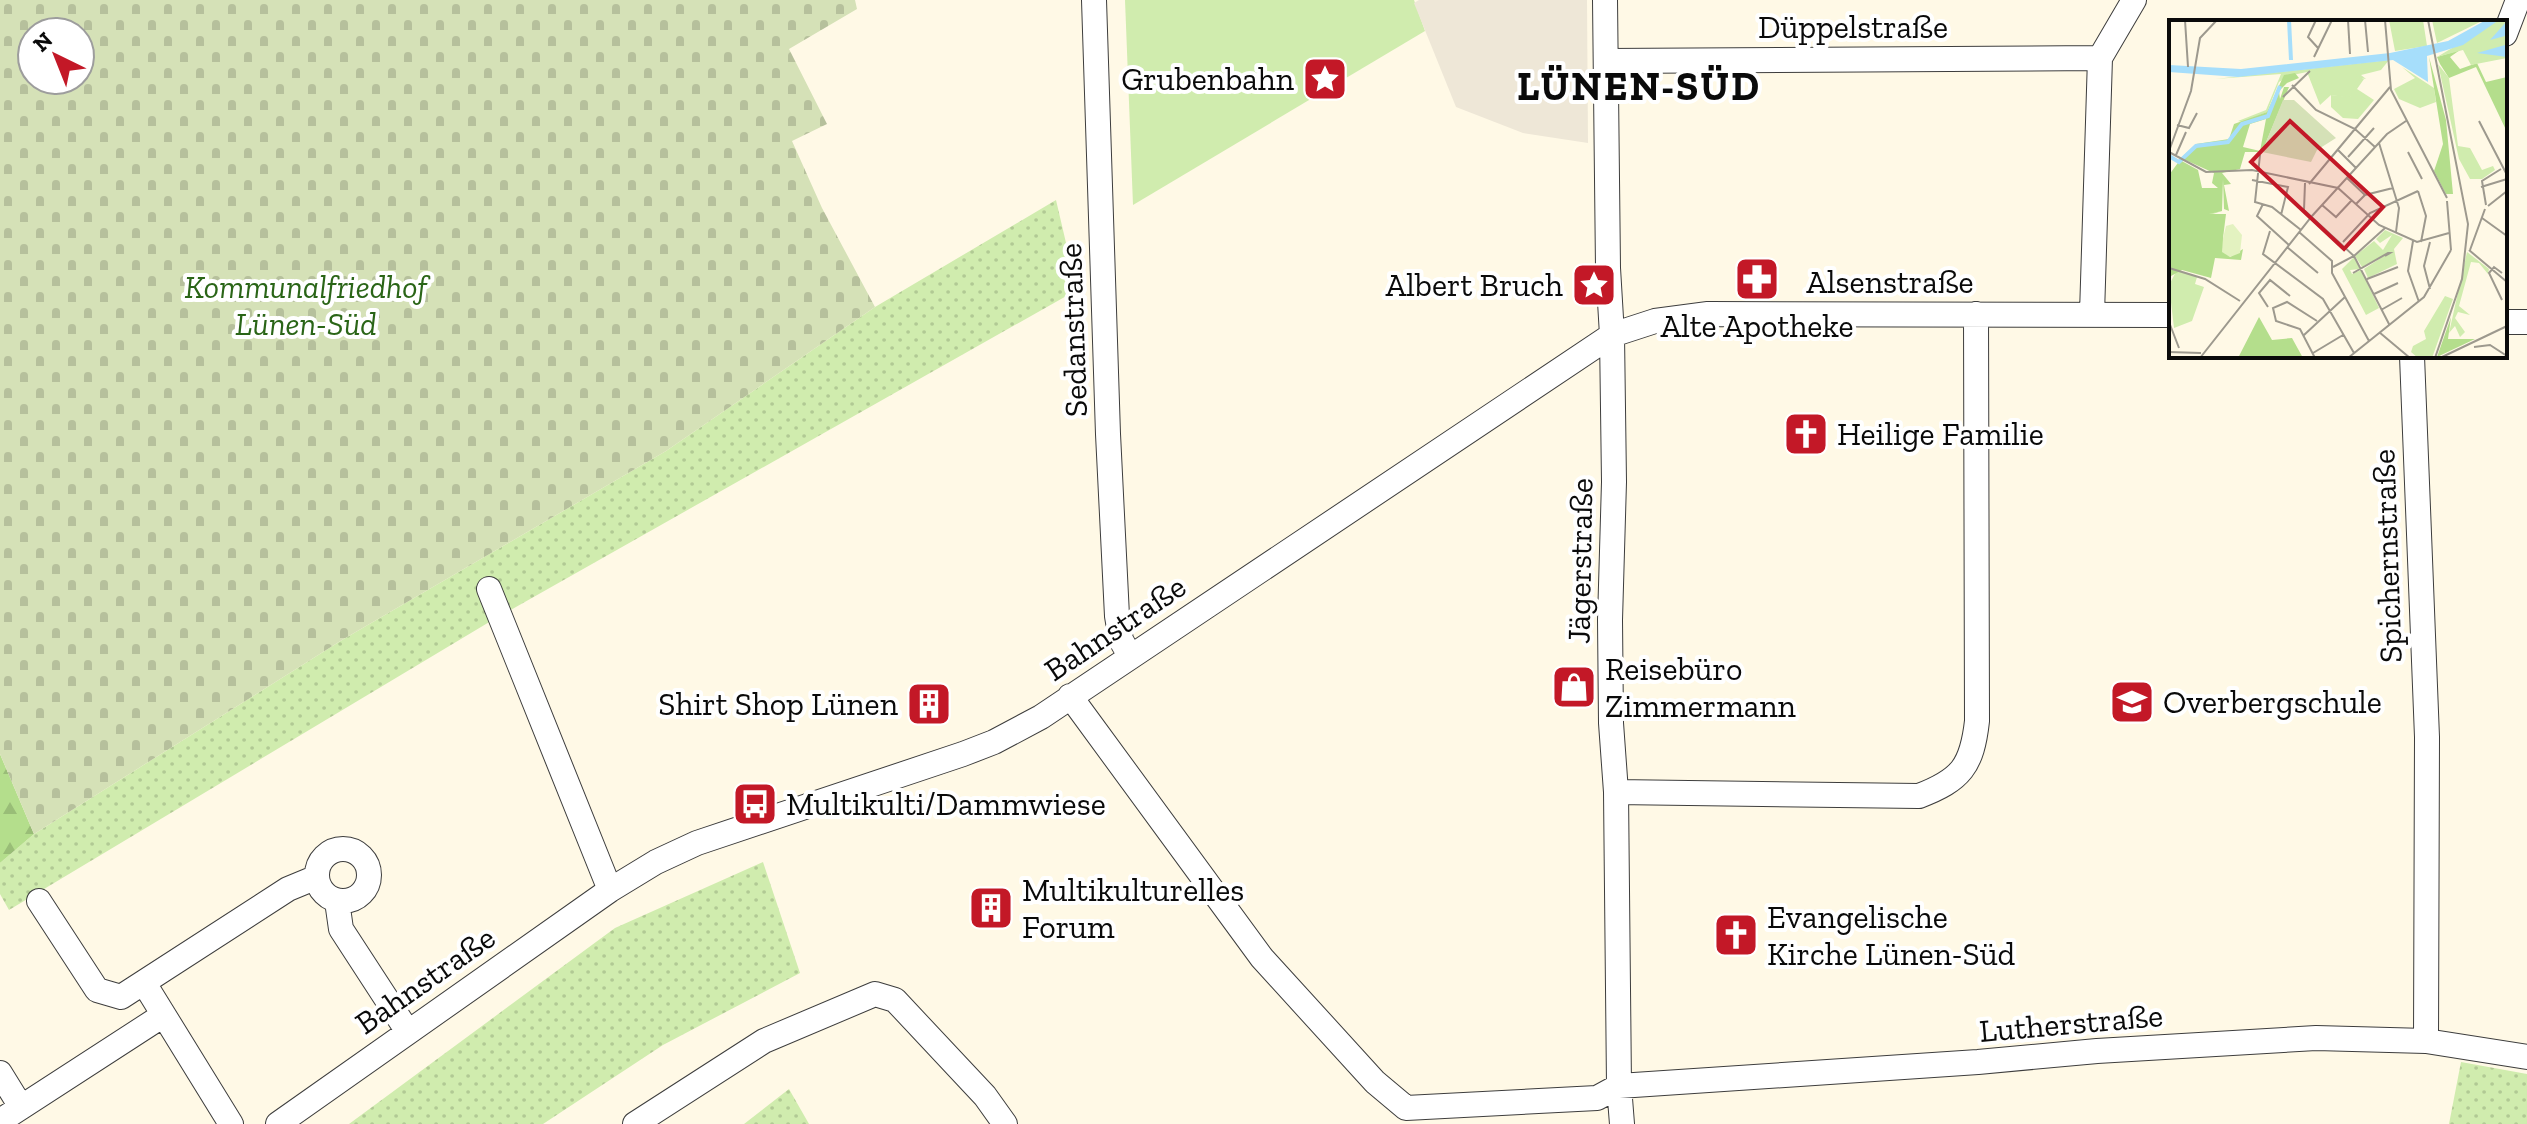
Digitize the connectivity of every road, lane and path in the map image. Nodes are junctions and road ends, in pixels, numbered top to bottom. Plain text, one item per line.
1 (1094, 0) edge
2 (1605, 0) edge
3 (2134, 0) edge
4 (2518, 0) edge
5 (2507, 29) edge
6 (2100, 58) junction
7 (1607, 61) junction
8 (1976, 314) junction
9 (2092, 314) junction
10 (2169, 315) edge
11 (1612, 335) junction
12 (2412, 358) edge
13 (489, 589) dead end
14 (1130, 656) junction
15 (1070, 696) junction
16 (1616, 792) junction
17 (317, 877) junction
18 (610, 890) junction
19 (39, 901) dead end
20 (337, 901) junction
21 (144, 983) junction
22 (162, 1016) junction
23 (408, 1032) junction
24 (2426, 1041) junction
25 (2527, 1057) edge
26 (0, 1073) edge
27 (1619, 1086) junction
28 (21, 1107) junction
29 (0, 1121) edge
30 (231, 1124) edge
31 (278, 1124) edge
32 (635, 1124) edge
33 (1005, 1124) edge
34 (1622, 1124) edge

1 - 14 street, Sedanstraße
2 - 7 street, Jägerstraße
3 - 6 street
4 - 5 street
6 - 7 street, Düppelstraße
6 - 9 street
7 - 11 street, Jägerstraße
8 - 9 street, Alsenstraße
8 - 11 street, Alsenstraße
8 - 16 street
9 - 10 street, Alsenstraße
11 - 14 street, Bahnstraße
11 - 16 street, Jägerstraße
12 - 24 street, Spichernstraße
13 - 18 street
14 - 15 street, Bahnstraße
15 - 18 street, Bahnstraße
15 - 27 street, Lutherstraße
16 - 27 street, Jägerstraße
17 - 20 street
17 - 20 street
17 - 21 street
18 - 23 street, Bahnstraße
19 - 21 street
20 - 23 street
21 - 22 street
22 - 28 street
22 - 30 street
23 - 31 street, Bahnstraße
24 - 25 street, Lutherstraße
24 - 27 street, Lutherstraße
26 - 28 street
27 - 34 street, Jägerstraße
28 - 29 street
32 - 33 street

